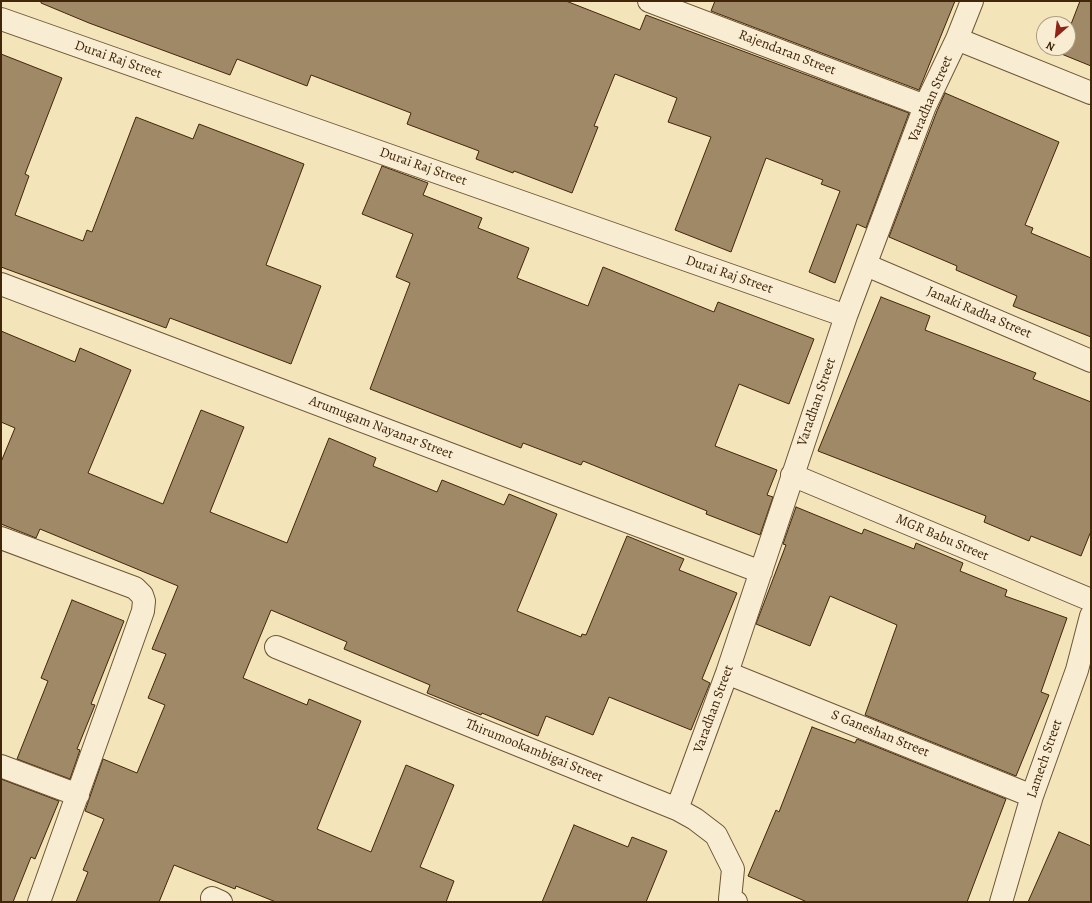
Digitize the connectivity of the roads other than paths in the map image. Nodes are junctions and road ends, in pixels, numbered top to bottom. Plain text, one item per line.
1 (649, 1) edge
2 (972, 1) edge
3 (1, 18) edge
4 (957, 39) junction
5 (1091, 93) edge
6 (925, 106) junction
7 (866, 265) junction
8 (1, 284) edge
9 (846, 316) junction
10 (1091, 362) edge
11 (792, 475) junction
12 (1, 538) edge
13 (761, 572) junction
14 (1091, 600) edge
15 (1091, 616) edge
16 (276, 647) dead end
17 (1084, 672) edge
18 (727, 673) junction
19 (1, 766) edge
20 (78, 795) junction
21 (1032, 796) junction
22 (677, 809) junction
23 (731, 901) edge
24 (39, 902) edge
25 (1000, 902) edge

1 - 6 street, Rajendaran Street
2 - 4 street, Varadhan Street
3 - 9 street, Durai Raj Street
4 - 5 street
4 - 6 street, Varadhan Street
6 - 7 street, Varadhan Street
7 - 9 street, Varadhan Street
7 - 10 street, Janaki Radha Street
8 - 13 street, Arumugam Nayanar Street
9 - 11 street, Varadhan Street
11 - 13 street, Varadhan Street
11 - 14 street, MGR Babu Street
12 - 20 street
13 - 18 street, Varadhan Street
15 - 17 street, Lamech Street
16 - 22 street, Thirumookambigai Street
17 - 21 street, Lamech Street
18 - 21 street, S Ganeshan Street
18 - 22 street, Varadhan Street
19 - 20 street
20 - 24 street
21 - 25 street, Lamech Street
22 - 23 street, Thirumookambigai Street

